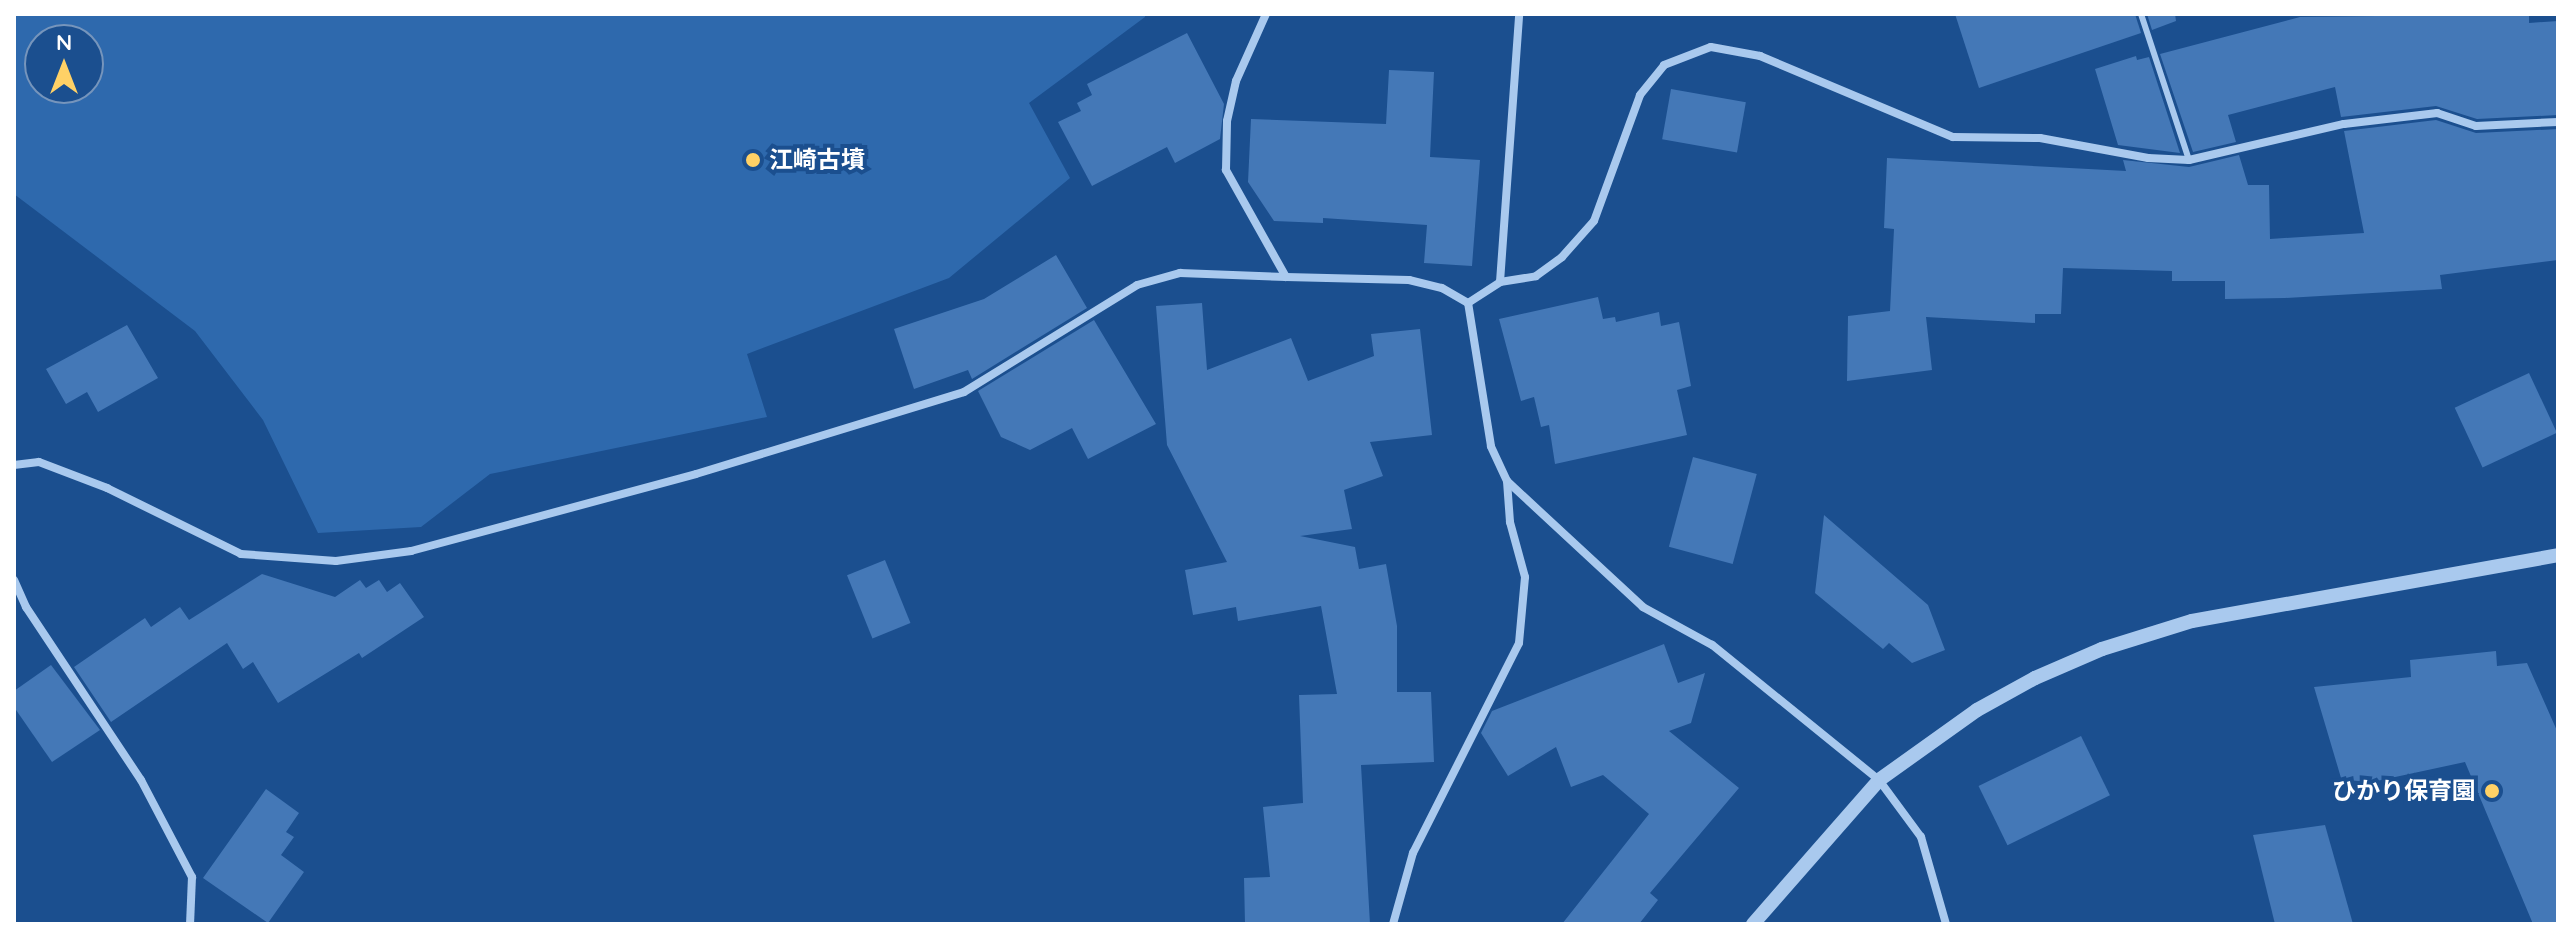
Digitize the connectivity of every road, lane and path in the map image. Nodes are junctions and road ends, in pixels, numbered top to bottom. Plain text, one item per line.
1 (1266, 14) edge
2 (1519, 14) edge
3 (2141, 14) edge
4 (2558, 122) edge
5 (2189, 160) junction
6 (1286, 277) junction
7 (1500, 282) junction
8 (1468, 303) junction
9 (14, 465) edge
10 (1507, 481) junction
11 (2558, 555) edge
12 (14, 580) edge
13 (1879, 780) junction
14 (190, 924) edge
15 (1393, 924) edge
16 (1753, 924) edge
17 (1946, 924) edge

1 - 6 street
2 - 7 street
3 - 5 lane
4 - 5 street
5 - 7 street
6 - 8 street
6 - 9 street
7 - 8 street
8 - 10 street
10 - 13 street
10 - 15 street
11 - 13 street
12 - 14 street
13 - 16 street
13 - 17 street

